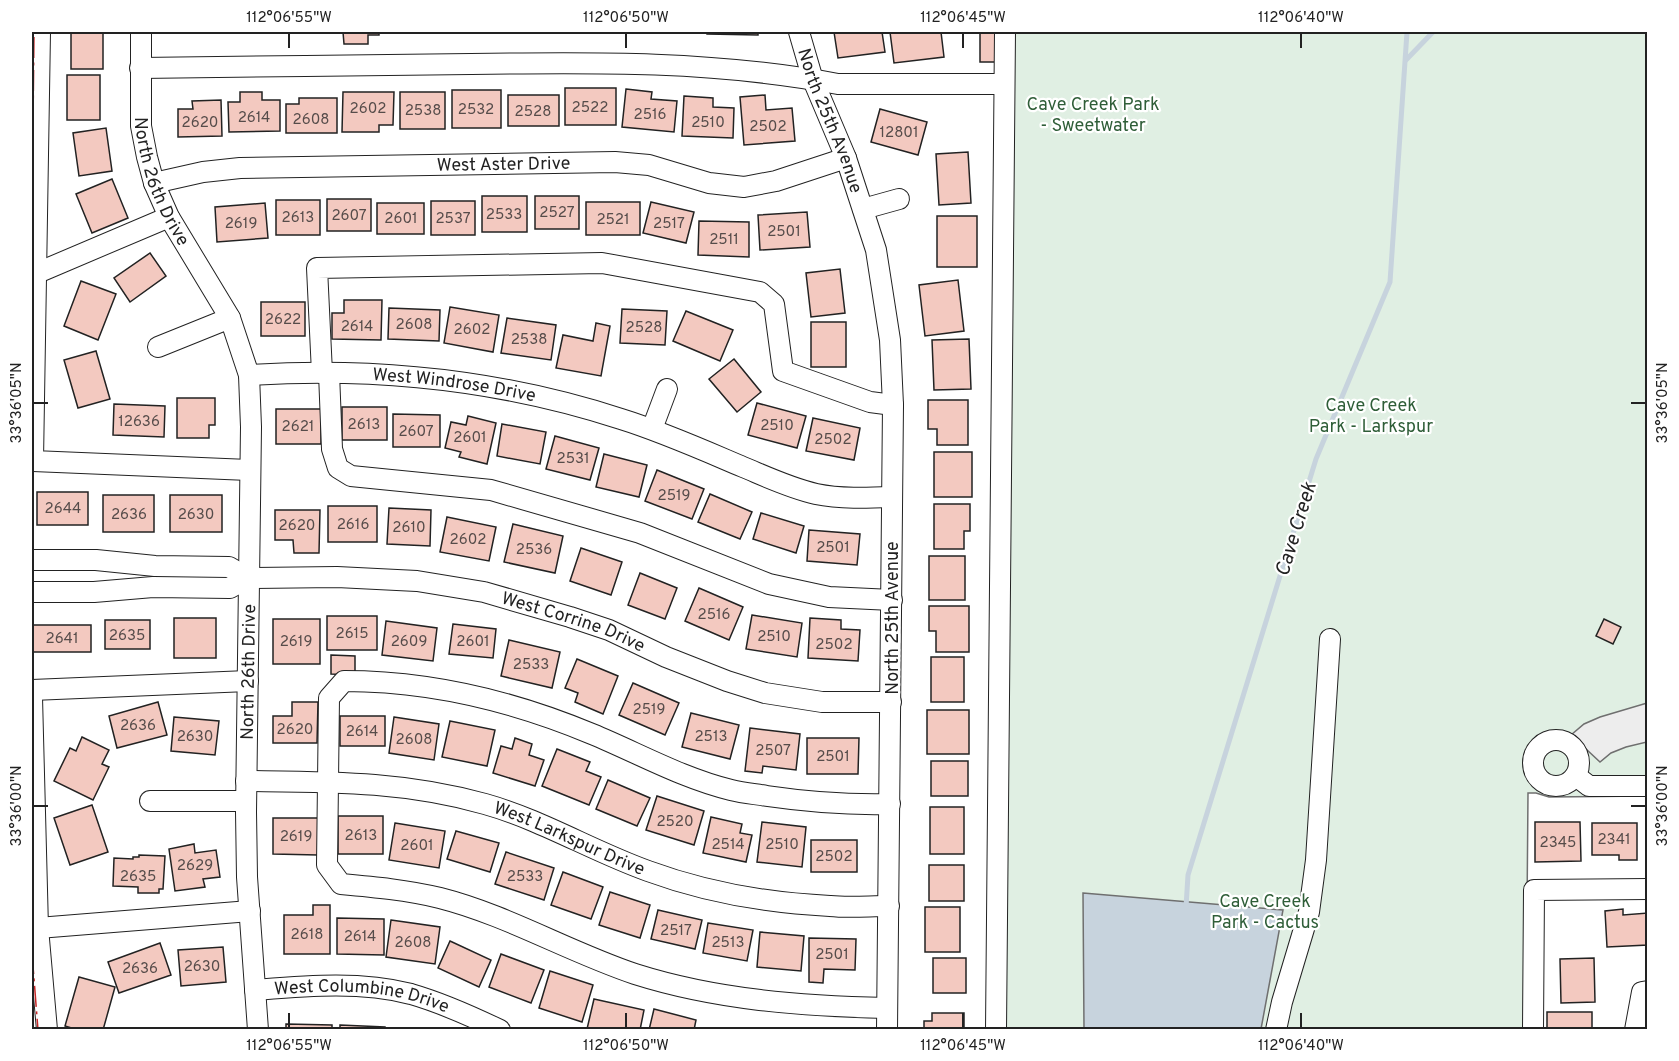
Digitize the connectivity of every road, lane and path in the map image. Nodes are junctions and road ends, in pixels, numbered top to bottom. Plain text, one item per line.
1 (40, 32) edge
2 (141, 32) edge
3 (799, 32) edge
4 (1005, 32) edge
5 (140, 68) junction
6 (813, 80) junction
7 (1004, 84) junction
8 (846, 158) junction
9 (154, 183) junction
10 (899, 198) dead end
11 (863, 209) junction
12 (169, 217) junction
13 (37, 273) junction
14 (230, 318) junction
15 (158, 347) dead end
16 (326, 373) junction
17 (249, 375) junction
18 (667, 389) dead end
19 (893, 405) junction
20 (652, 429) junction
21 (249, 470) junction
22 (892, 497) junction
23 (32, 560) edge
24 (248, 578) junction
25 (32, 592) edge
26 (892, 600) junction
27 (1330, 639) dead end
28 (248, 681) junction
29 (32, 690) edge
30 (32, 697) edge
31 (891, 702) junction
32 (1576, 776) dead end
33 (246, 781) junction
34 (327, 782) junction
35 (1647, 786) edge
36 (150, 801) dead end
37 (246, 801) junction
38 (890, 804) junction
39 (1647, 889) edge
40 (889, 906) junction
41 (250, 911) junction
42 (38, 928) junction
43 (255, 990) junction
44 (1645, 992) edge
45 (887, 1008) junction
46 (47, 1029) edge
47 (257, 1029) edge
48 (500, 1029) edge
49 (887, 1029) edge
50 (996, 1029) edge
51 (1276, 1029) edge
52 (1533, 1029) edge
53 (1635, 1029) edge

1 - 13 street
2 - 5 street, North 26th Drive
3 - 6 street, North 25th Avenue
4 - 7 street
5 - 6 street
5 - 9 street, North 26th Drive
6 - 7 street
6 - 8 street, North 25th Avenue
7 - 50 street
8 - 9 street, West Aster Drive
8 - 11 street, North 25th Avenue
9 - 12 street, North 26th Drive
10 - 11 street, North 25th Avenue
11 - 19 street, North 25th Avenue
12 - 13 street
12 - 14 street, North 26th Drive
13 - 21 street
14 - 15 street
14 - 17 street, North 26th Drive
16 - 17 street, West Windrose Drive
16 - 19 street
16 - 20 street, West Windrose Drive
16 - 26 street
17 - 21 street, North 26th Drive
18 - 20 street
19 - 22 street, North 25th Avenue
20 - 22 street, West Windrose Drive
21 - 24 street, North 26th Drive
22 - 26 street, North 25th Avenue
23 - 24 street, West Corrine Drive
24 - 25 street, West Corrine Drive
24 - 28 street, North 26th Drive
24 - 31 street, West Corrine Drive
26 - 31 street, North 25th Avenue
27 - 51 street
28 - 29 street
28 - 33 street, North 26th Drive
30 - 42 street
31 - 38 street, North 25th Avenue
32 - 35 street
33 - 34 street, West Larkspur Drive
33 - 37 street, North 26th Drive
34 - 38 street
34 - 40 street, West Larkspur Drive
34 - 45 street
36 - 37 street
37 - 41 street, North 26th Drive
38 - 40 street, North 25th Avenue
39 - 52 street
40 - 45 street, North 25th Avenue
41 - 42 street
41 - 43 street, North 26th Drive
42 - 46 street
43 - 47 street, North 26th Drive
43 - 48 street, West Columbine Drive
44 - 53 street
45 - 49 street, North 25th Avenue

